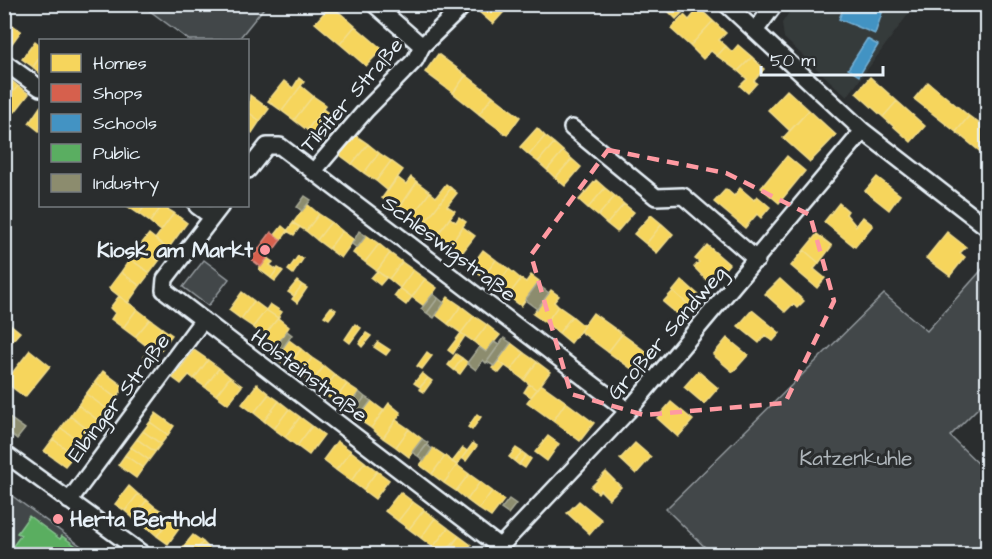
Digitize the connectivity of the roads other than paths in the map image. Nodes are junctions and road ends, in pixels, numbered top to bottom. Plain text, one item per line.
1 (374, 4) edge
2 (465, 4) edge
3 (726, 4) edge
4 (775, 4) edge
5 (755, 31) junction
6 (422, 46) junction
7 (4, 62) edge
8 (39, 87) edge
9 (572, 128) dead end
10 (863, 131) junction
11 (249, 169) edge
12 (313, 172) junction
13 (201, 207) edge
14 (216, 211) edge
15 (987, 228) edge
16 (757, 260) junction
17 (202, 321) junction
18 (628, 411) junction
19 (4, 453) edge
20 (69, 501) junction
21 (497, 551) edge
22 (143, 555) edge

1 - 6 street, Tilsiter Straße
2 - 6 street, Tilsiter Straße
3 - 5 street
4 - 5 street
5 - 10 street
6 - 12 street, Tilsiter Straße
7 - 8 street
9 - 16 street
10 - 15 street
10 - 16 street, Großer Sandweg
11 - 12 street, Schleswigstraße
12 - 18 street, Schleswigstraße
13 - 14 street
14 - 17 street, Holsteinstraße
16 - 18 street, Großer Sandweg
17 - 20 street, Elbinger Straße
17 - 21 street, Holsteinstraße
18 - 21 street, Großer Sandweg
19 - 20 street
20 - 22 street

